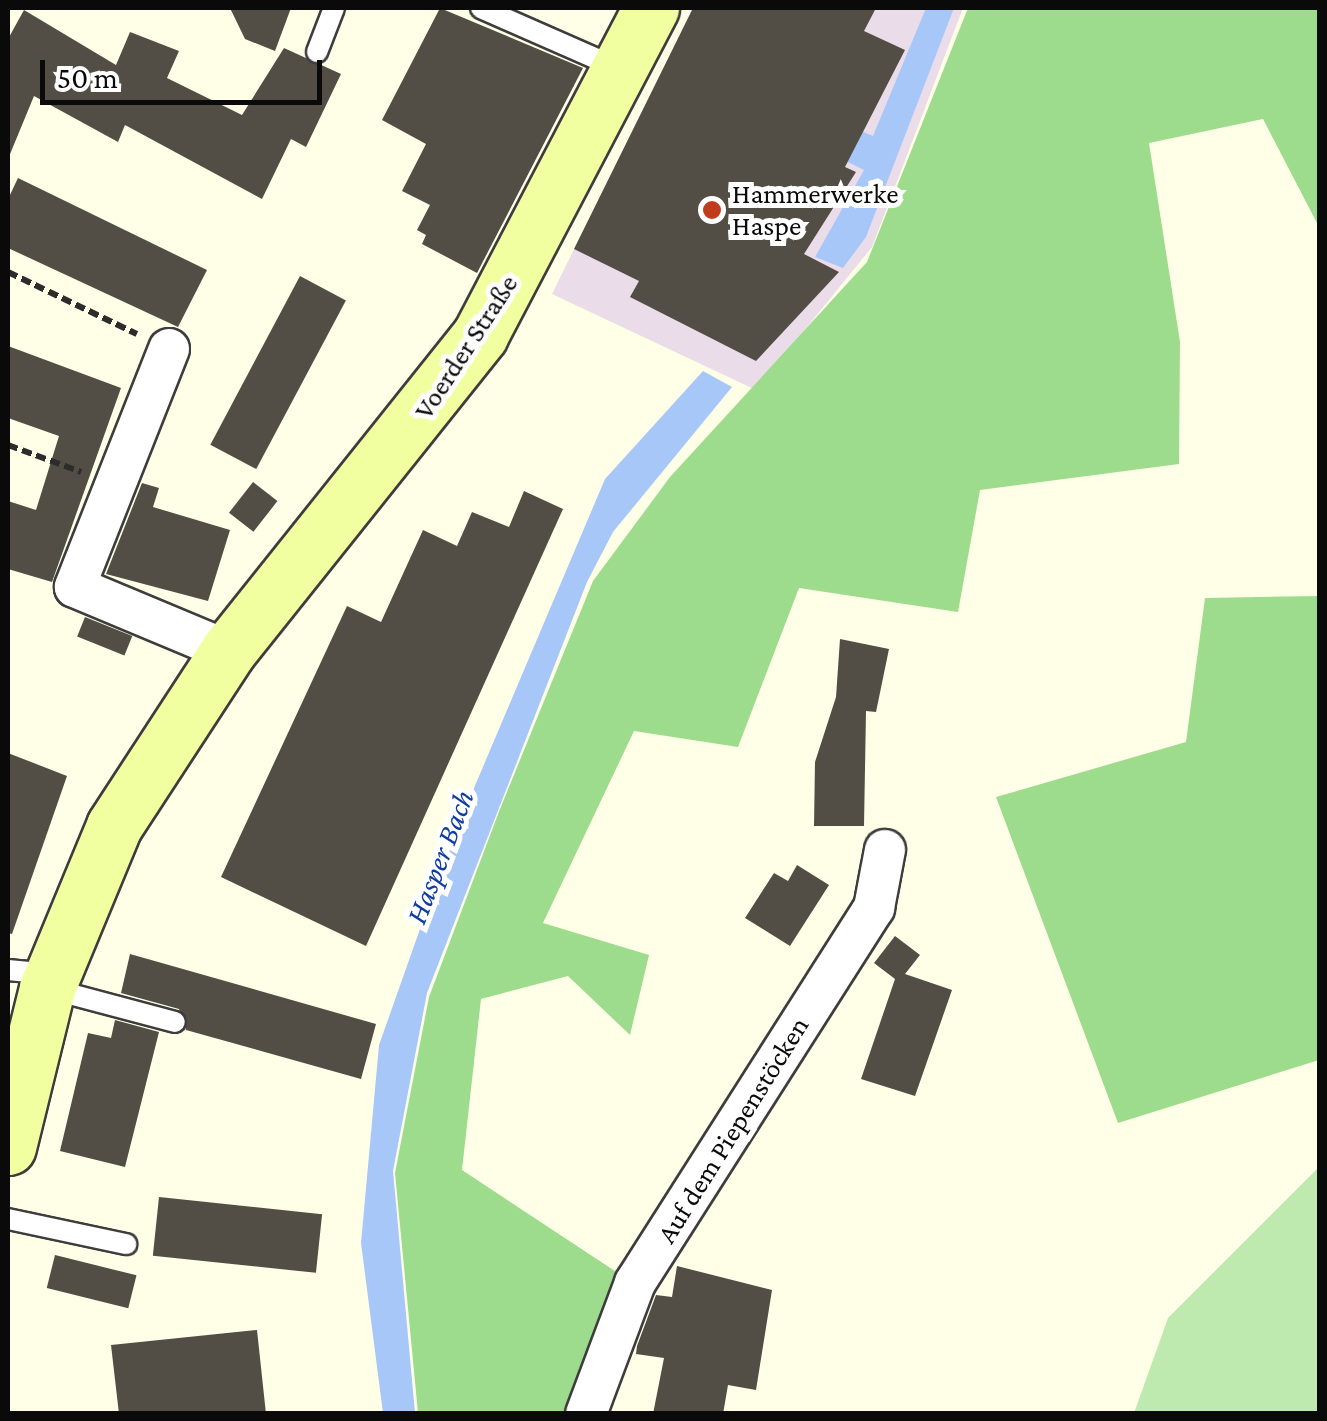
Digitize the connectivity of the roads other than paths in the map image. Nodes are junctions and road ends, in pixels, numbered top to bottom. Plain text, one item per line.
1 (334, 8) edge
2 (481, 8) edge
3 (650, 8) edge
4 (318, 52) dead end
5 (620, 69) junction
6 (168, 350) road end
7 (228, 652) junction
8 (885, 850) dead end
9 (35, 977) edge
10 (175, 1022) dead end
11 (8, 1147) edge
12 (8, 1218) edge
13 (126, 1244) dead end
14 (586, 1414) edge

1 - 4 lane
2 - 5 lane
3 - 5 main road, Voerder Straße
5 - 7 main road, Voerder Straße
6 - 7 street
7 - 9 main road, Voerder Straße
8 - 14 street, Auf dem Piepenstöcken
9 - 10 lane
9 - 11 main road, Voerder Straße
12 - 13 lane

